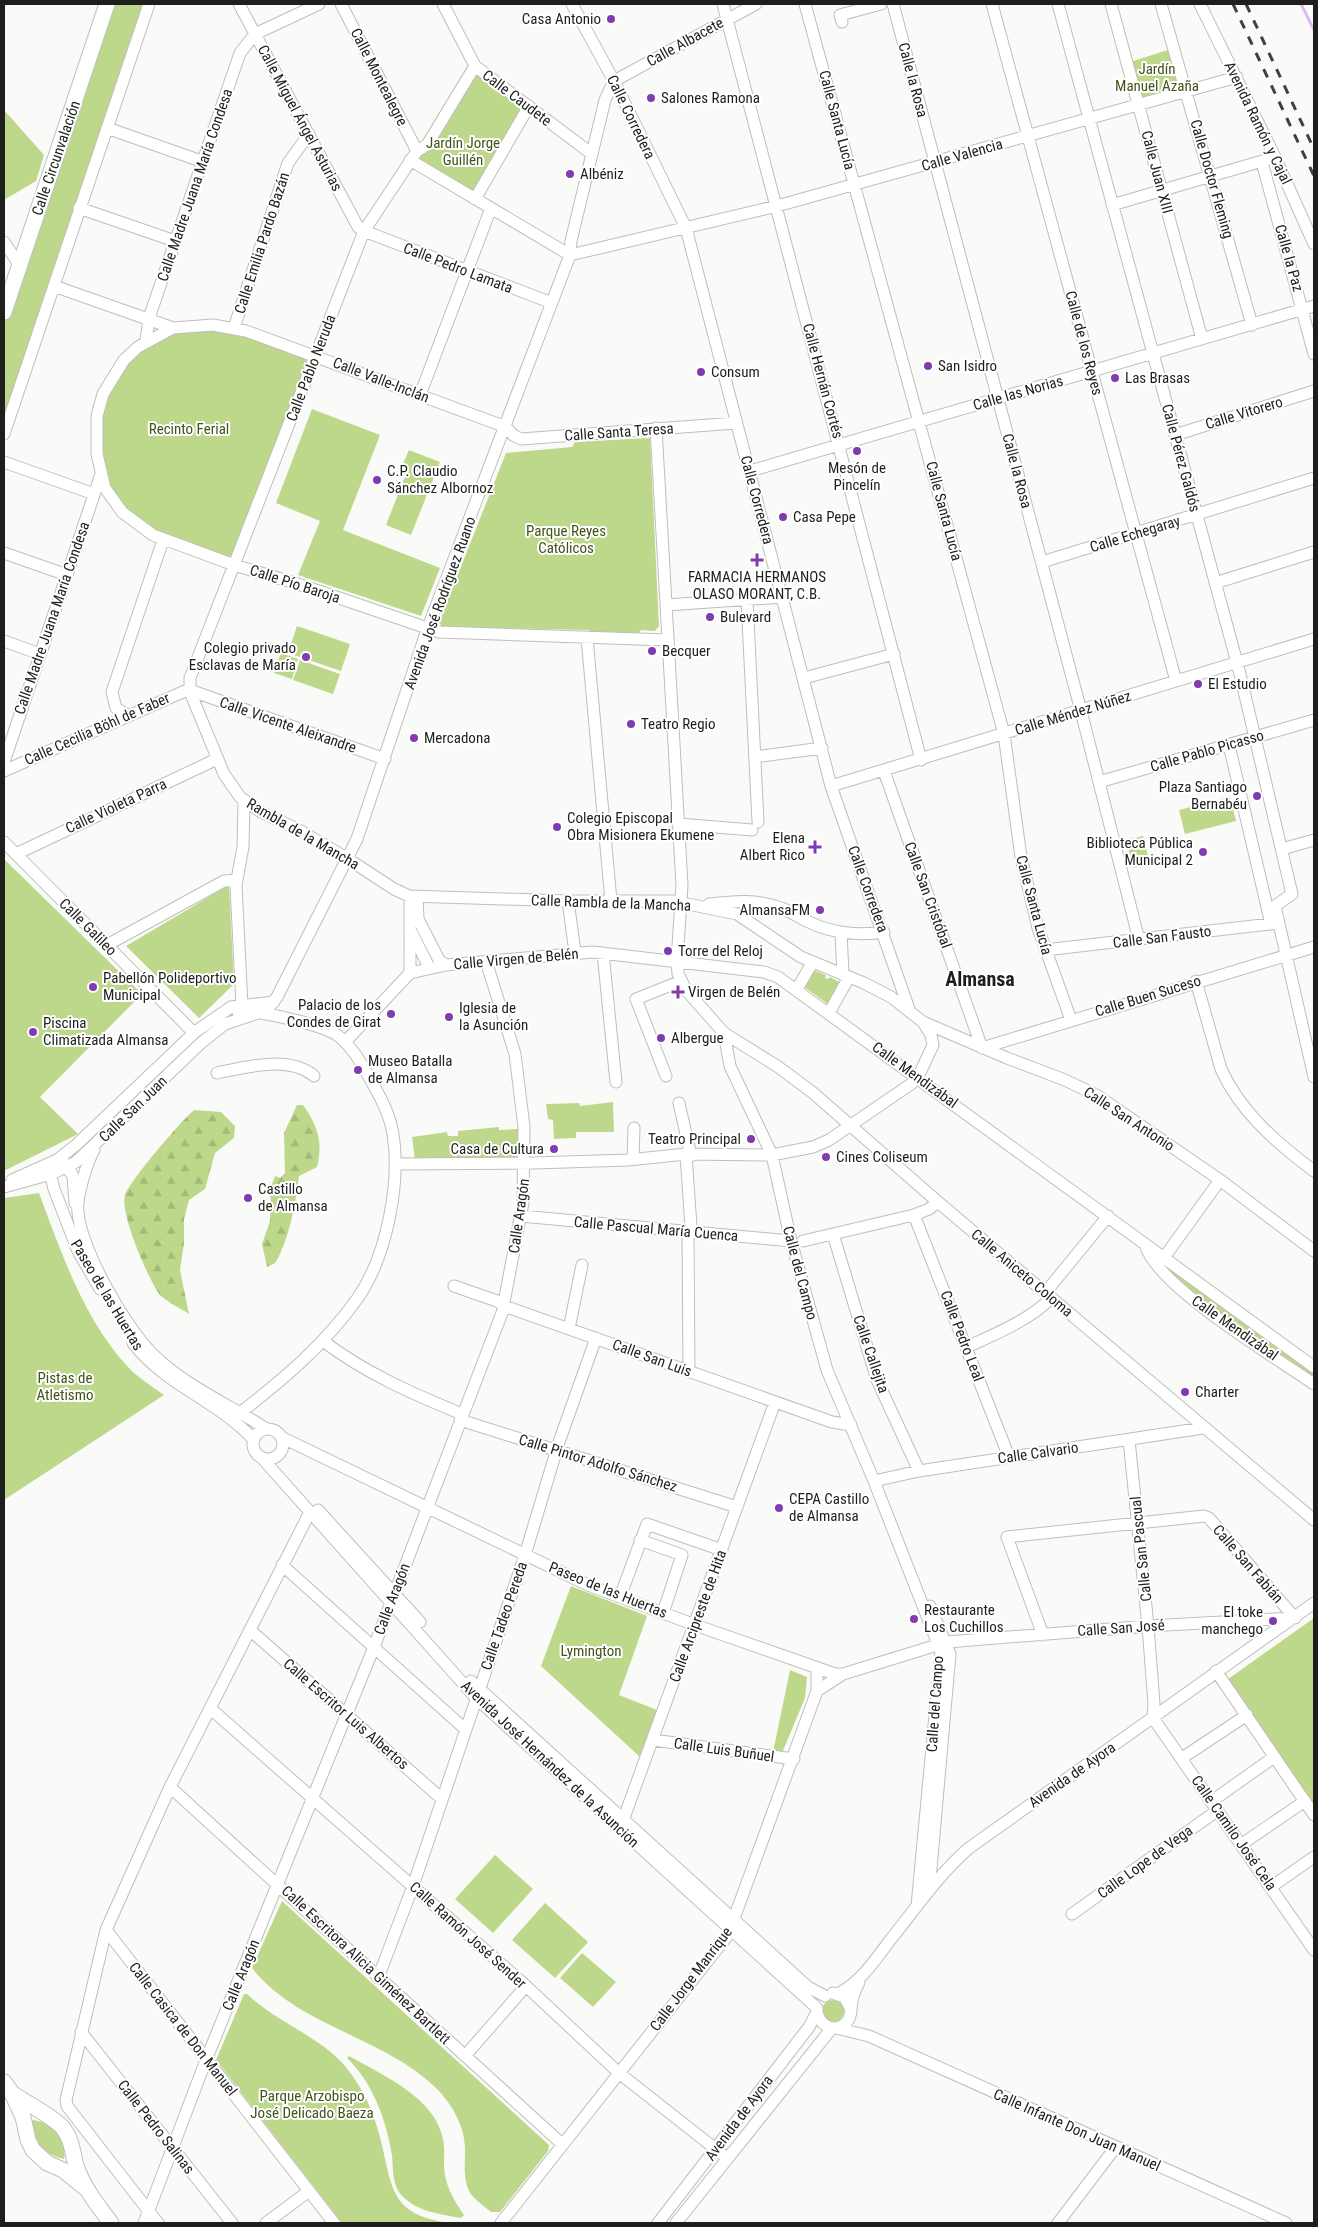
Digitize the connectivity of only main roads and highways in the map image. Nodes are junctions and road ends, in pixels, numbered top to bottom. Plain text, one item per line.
1 (108, 4) edge
2 (4, 312) edge
3 (8, 2088) edge
4 (29, 2114) junction
5 (69, 2166) junction
6 (112, 2222) edge

1 - 2 main road, Calle Circunvalación
3 - 4 main road
4 - 5 main road
4 - 5 main road
5 - 6 main road

